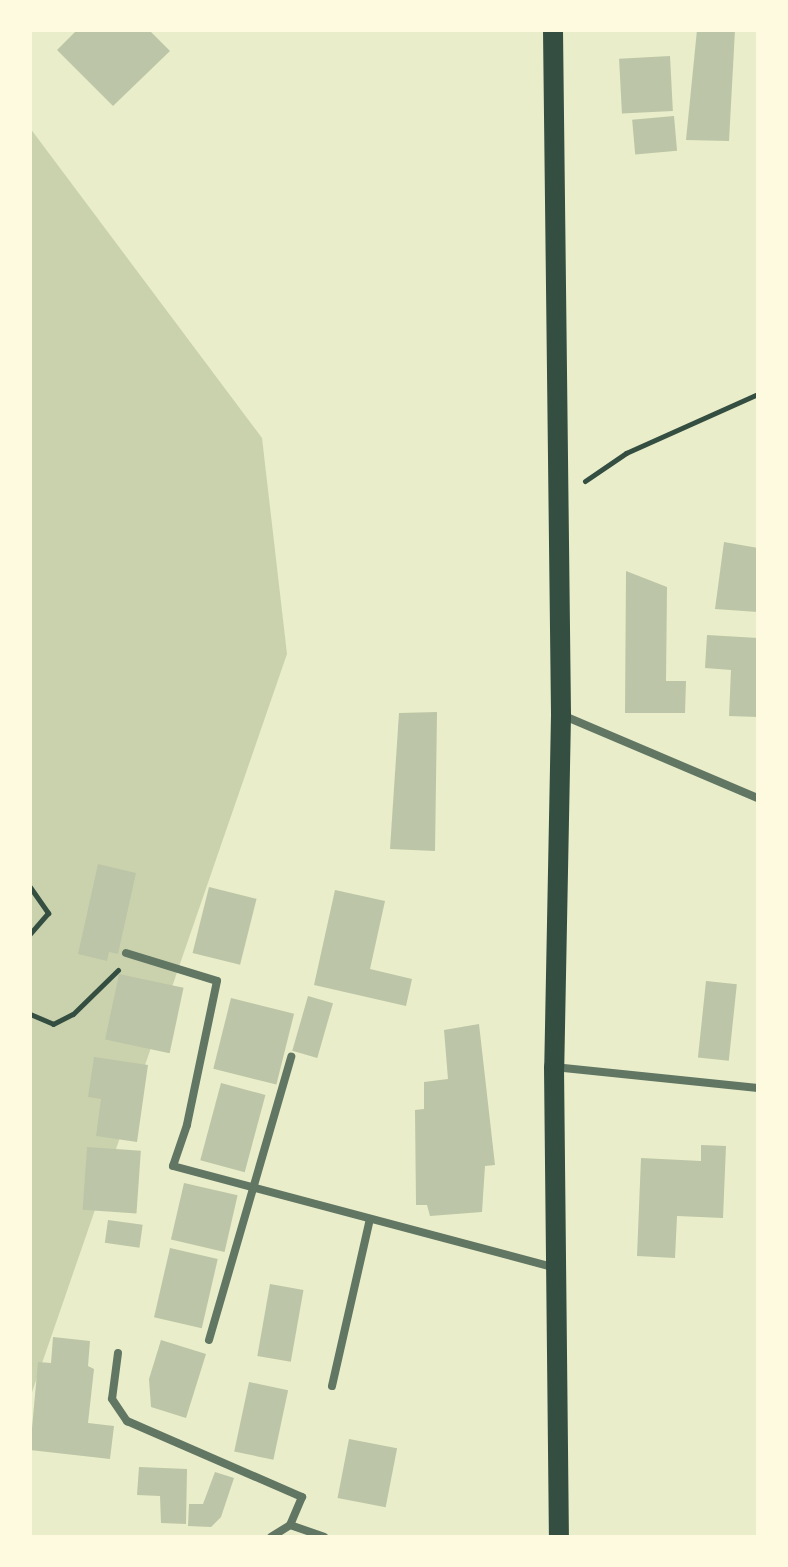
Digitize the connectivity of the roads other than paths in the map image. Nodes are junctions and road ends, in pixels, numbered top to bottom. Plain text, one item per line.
1 (553, 30) edge
2 (561, 715) junction
3 (758, 798) edge
4 (126, 953) road end
5 (291, 1057) dead end
6 (554, 1067) junction
7 (758, 1088) edge
8 (250, 1186) junction
9 (370, 1219) junction
10 (557, 1268) junction
11 (209, 1340) dead end
12 (118, 1353) dead end
13 (332, 1386) dead end
14 (290, 1525) junction
15 (271, 1537) edge
16 (324, 1537) edge
17 (559, 1537) edge

1 - 2 main road
2 - 3 street
2 - 6 main road
4 - 8 street
5 - 8 street
6 - 7 street
6 - 10 main road
8 - 9 street
8 - 11 street
9 - 10 street
9 - 13 street
10 - 17 main road
12 - 14 street
14 - 15 street
14 - 16 street

